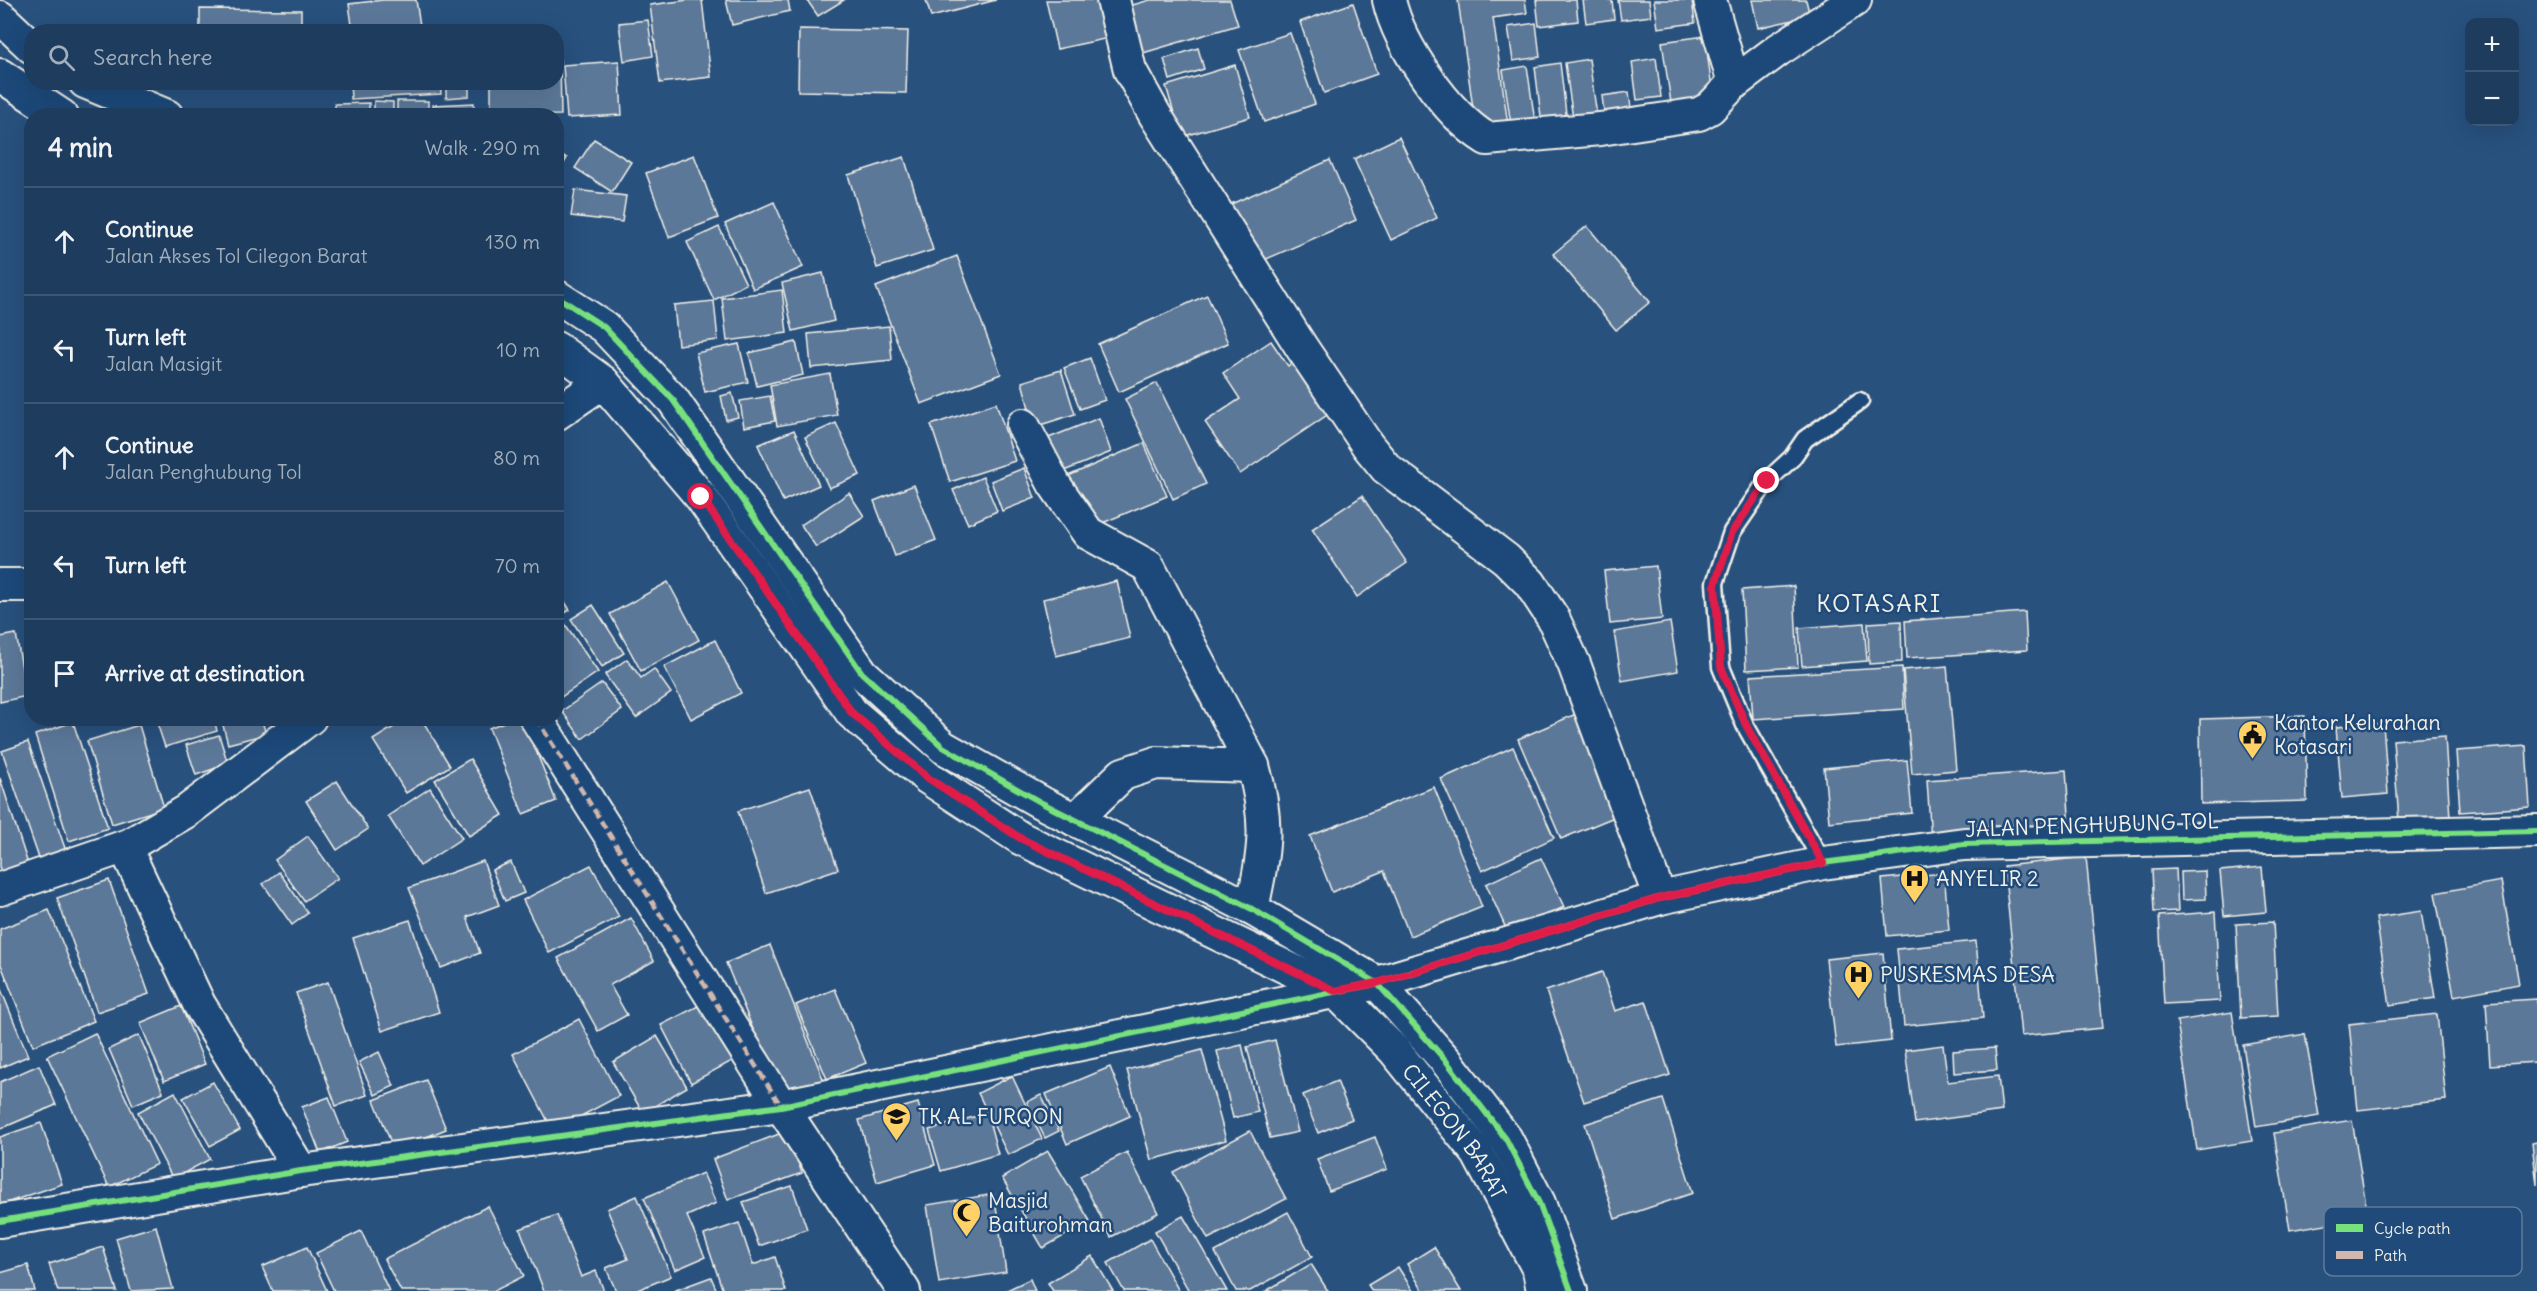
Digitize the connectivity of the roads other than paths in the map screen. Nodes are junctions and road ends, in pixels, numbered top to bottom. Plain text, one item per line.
1 (1113, 0) edge
2 (1389, 0) edge
3 (1710, 0) edge
4 (1855, 0) edge
5 (0, 17) edge
6 (24, 40) edge
7 (0, 75) edge
8 (1734, 83) junction
9 (104, 90) edge
10 (50, 108) edge
11 (148, 108) edge
12 (564, 301) edge
13 (564, 354) edge
14 (603, 382) junction
15 (1860, 401) dead end
16 (564, 409) edge
17 (1023, 425) dead end
18 (0, 585) edge
19 (24, 585) edge
20 (299, 726) edge
21 (541, 726) edge
22 (1253, 766) junction
23 (1075, 820) junction
24 (2537, 831) edge
25 (125, 847) junction
26 (1823, 863) junction
27 (0, 889) edge
28 (1660, 898) junction
29 (1252, 909) junction
30 (1377, 983) junction
31 (1335, 991) junction
32 (781, 1106) junction
33 (302, 1171) junction
34 (0, 1221) edge
35 (904, 1291) edge
36 (1543, 1291) edge
37 (1571, 1291) edge

1 - 28 street
2 - 8 street
3 - 8 street
4 - 8 street
5 - 6 street
7 - 10 street
9 - 11 street
12 - 23 street
13 - 14 street, CILEGON BARAT
14 - 16 street
14 - 31 street, CILEGON BARAT
15 - 26 lane
17 - 22 street
18 - 19 street
20 - 25 street
21 - 32 street
22 - 23 street
22 - 29 street
23 - 29 street
24 - 26 street, JALAN PENGHUBUNG TOL
25 - 27 street
25 - 33 street
26 - 28 street, JALAN PENGHUBUNG TOL
28 - 30 street, JALAN PENGHUBUNG TOL
29 - 30 street
30 - 31 street, JALAN PENGHUBUNG TOL
30 - 37 street
31 - 32 street, JALAN PENGHUBUNG TOL
31 - 36 street, CILEGON BARAT
32 - 33 street, JALAN PENGHUBUNG TOL
32 - 35 street
33 - 34 street, JALAN PENGHUBUNG TOL

